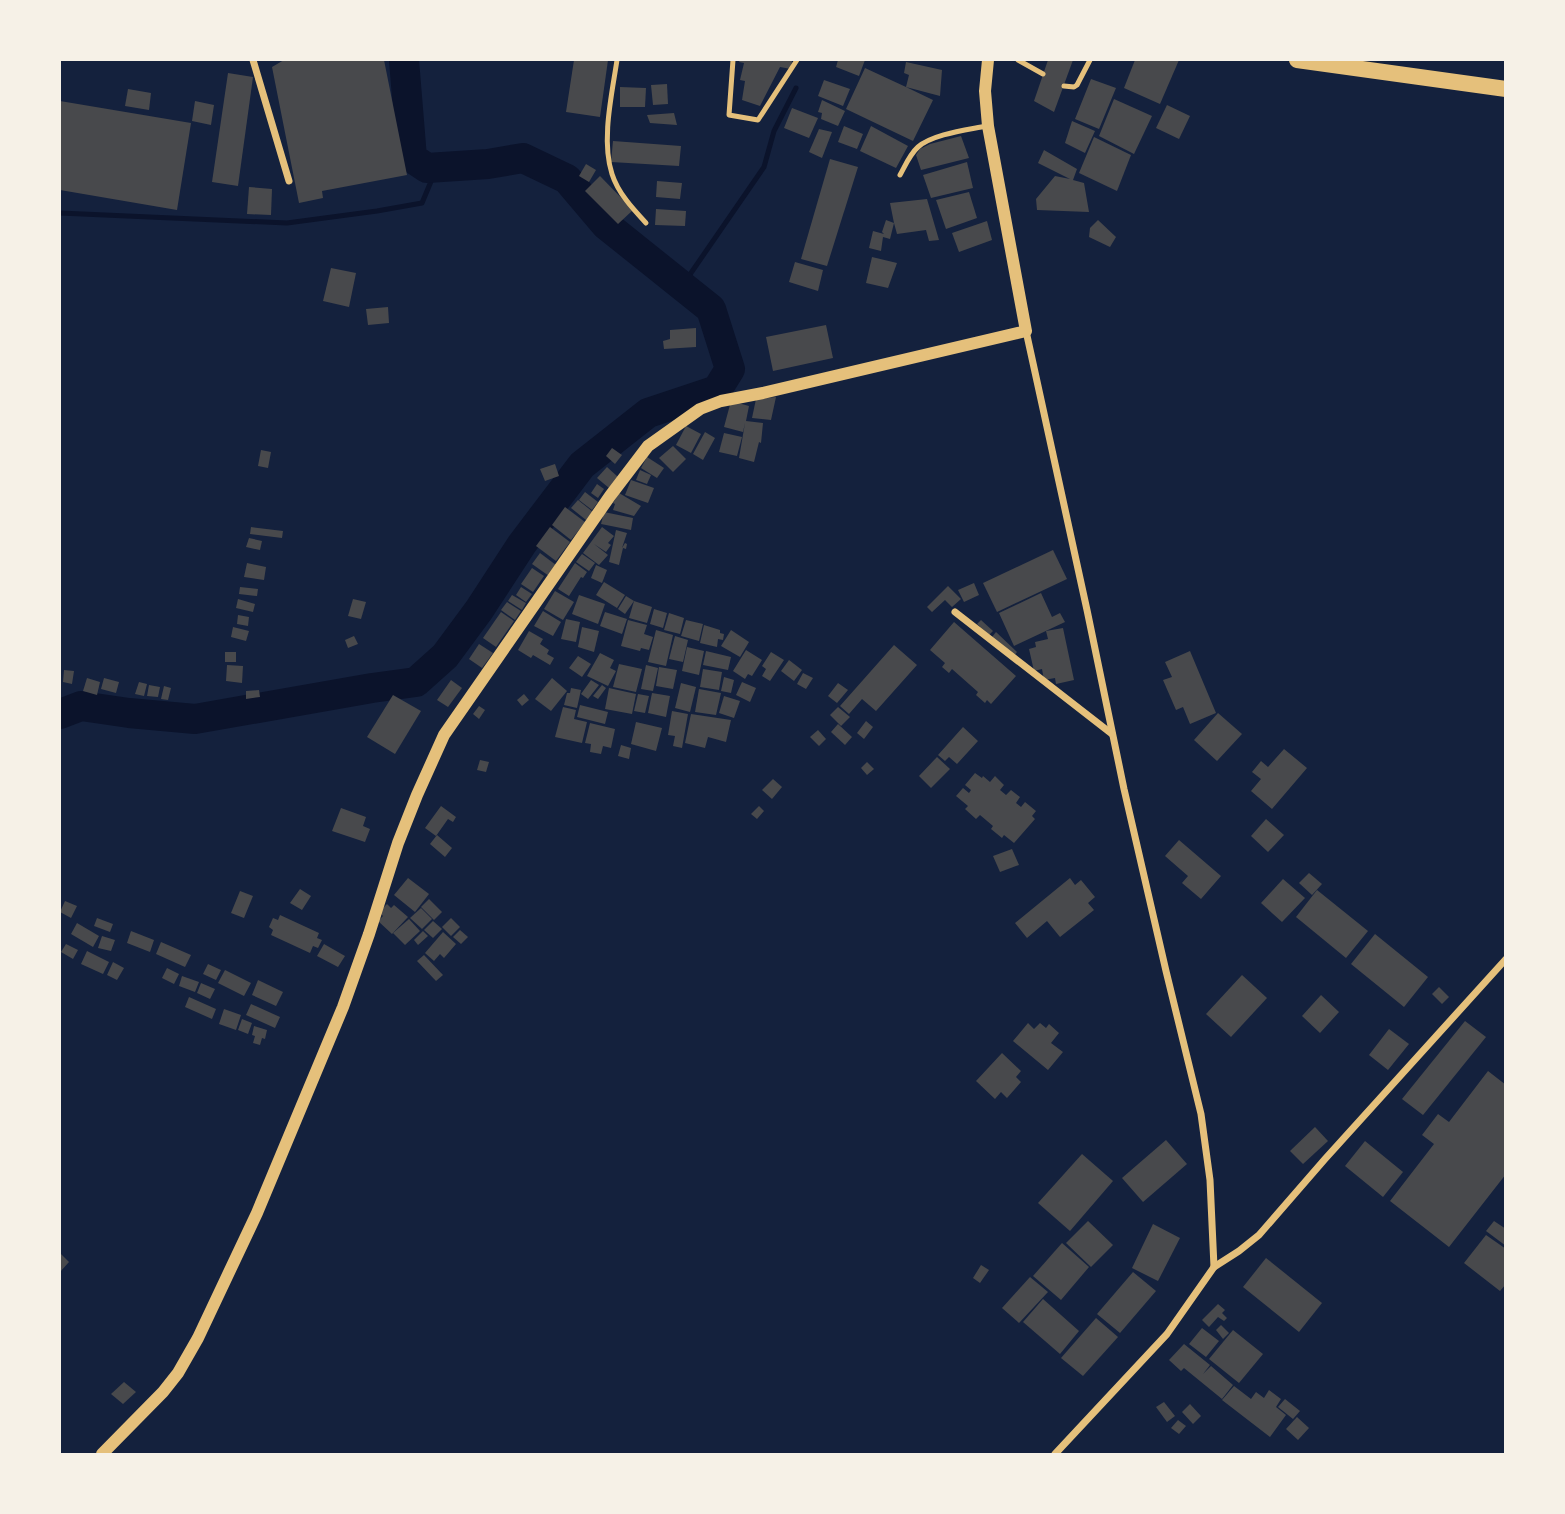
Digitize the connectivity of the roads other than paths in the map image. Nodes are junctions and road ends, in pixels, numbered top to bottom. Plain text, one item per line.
1 (253, 60) edge
2 (617, 60) edge
3 (733, 60) edge
4 (797, 60) edge
5 (988, 60) edge
6 (1018, 60) edge
7 (1090, 60) edge
8 (1297, 60) edge
9 (1343, 63) edge
10 (1043, 74) dead end
11 (1064, 86) dead end
12 (1506, 89) edge
13 (988, 126) junction
14 (900, 175) dead end
15 (289, 181) dead end
16 (646, 223) dead end
17 (1026, 331) junction
18 (955, 612) dead end
19 (1113, 734) junction
20 (1506, 959) edge
21 (1214, 1267) junction
22 (102, 1454) edge
23 (1055, 1454) edge

1 - 15 street
2 - 16 lane
3 - 4 lane
5 - 13 street
6 - 10 lane
7 - 11 lane
8 - 9 highway
9 - 12 highway
13 - 14 lane
13 - 17 street
17 - 19 street
17 - 22 street
18 - 19 street
19 - 21 street
20 - 21 street
21 - 23 street

